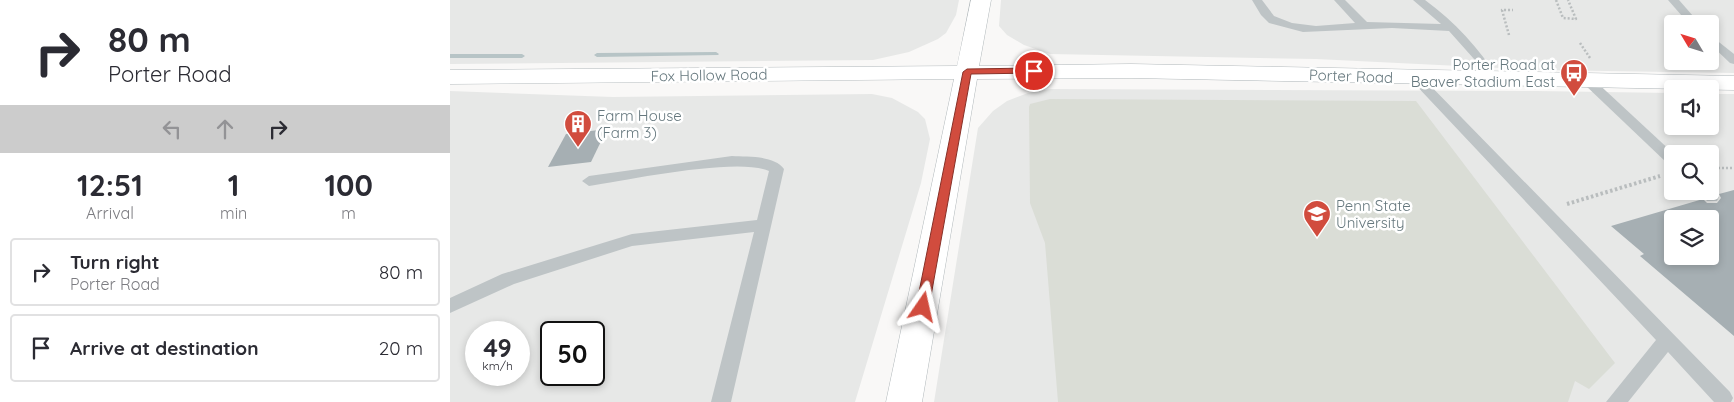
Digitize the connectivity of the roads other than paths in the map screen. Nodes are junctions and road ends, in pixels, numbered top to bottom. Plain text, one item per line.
1 (981, 0) edge
2 (1257, 0) edge
3 (1339, 0) edge
4 (1418, 0) edge
5 (1673, 0) edge
6 (1687, 15) edge
7 (1364, 26) junction
8 (1452, 28) junction
9 (1719, 46) edge
10 (1734, 60) edge
11 (967, 72) junction
12 (450, 77) edge
13 (1416, 78) junction
14 (1493, 80) junction
15 (1588, 81) junction
16 (1734, 83) edge
17 (1664, 152) edge
18 (589, 181) dead end
19 (764, 225) junction
20 (450, 306) edge
21 (1667, 340) junction
22 (1723, 398) dead end
23 (721, 402) edge
24 (904, 402) edge
25 (1616, 402) edge

1 - 11 main road
2 - 7 lane
3 - 7 lane
4 - 8 lane
5 - 6 lane
7 - 8 lane
8 - 14 lane
9 - 10 lane
11 - 12 main road, Fox Hollow Road
11 - 13 main road, Porter Road
11 - 24 main road
13 - 14 main road, Porter Road
13 - 21 lane
14 - 15 main road, Porter Road
15 - 16 main road, Porter Road
15 - 17 lane
18 - 19 lane
19 - 20 lane
19 - 23 lane
21 - 22 lane
21 - 25 lane

